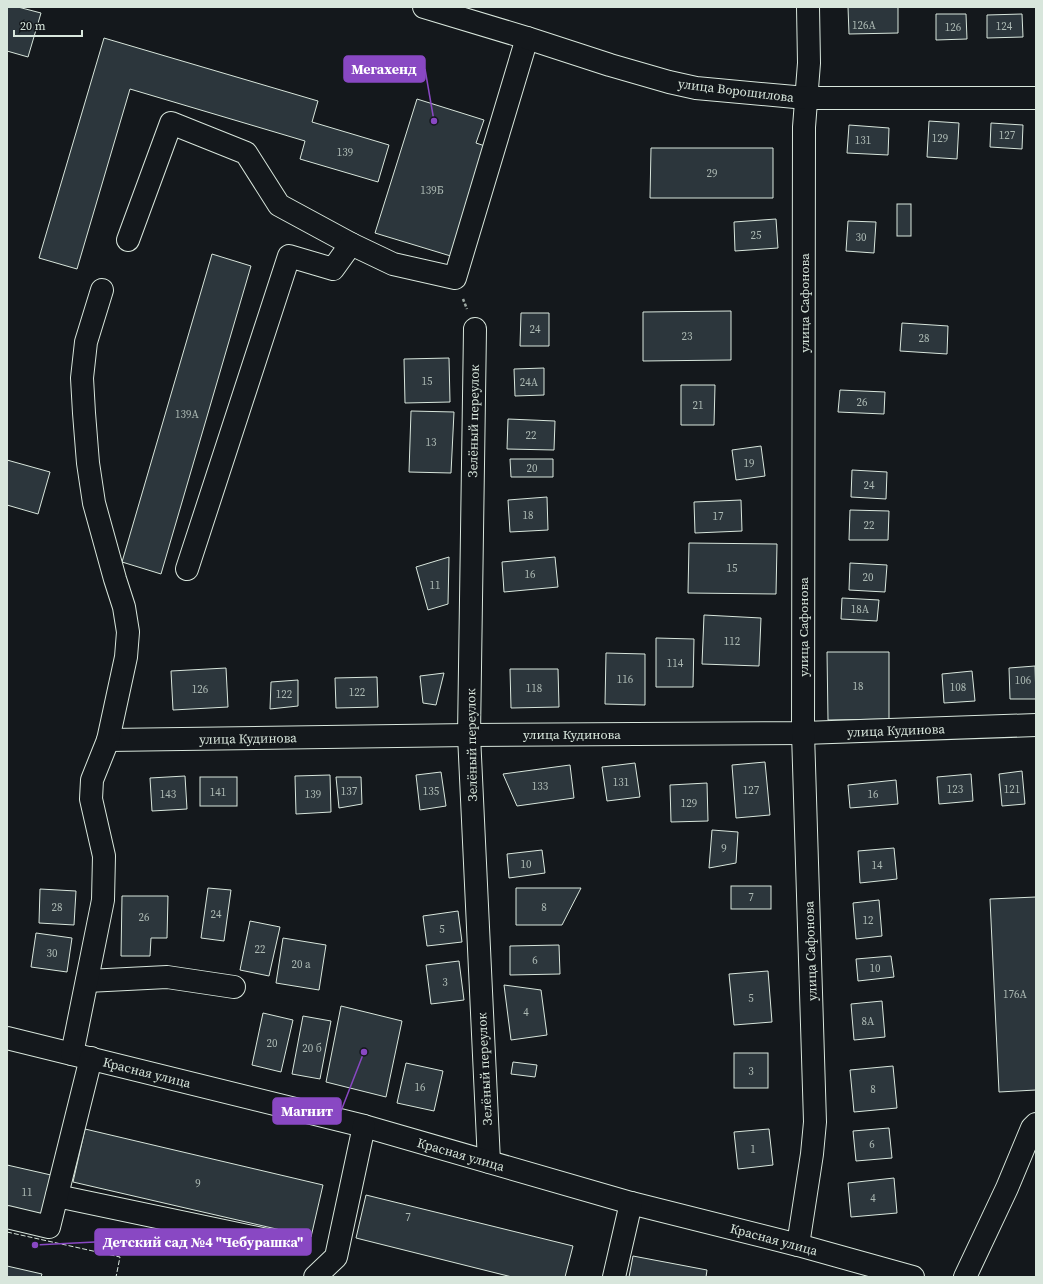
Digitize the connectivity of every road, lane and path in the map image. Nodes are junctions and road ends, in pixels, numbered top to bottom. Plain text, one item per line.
1 (424, 7) edge
2 (808, 7) edge
3 (527, 38) junction
4 (806, 98) junction
5 (1036, 98) edge
6 (128, 240) dead end
7 (351, 244) junction
8 (455, 278) junction
9 (102, 290) dead end
10 (474, 329) joint
11 (187, 570) dead end
12 (1036, 725) edge
13 (803, 733) junction
14 (469, 735) junction
15 (108, 740) junction
16 (87, 980) junction
17 (234, 987) dead end
18 (7, 1038) edge
19 (82, 1056) junction
20 (1036, 1124) edge
21 (364, 1126) junction
22 (489, 1162) junction
23 (57, 1196) junction
24 (631, 1202) junction
25 (7, 1217) edge
26 (280, 1243) dead end
27 (798, 1245) junction
28 (319, 1276) edge
29 (614, 1277) edge
30 (913, 1277) edge
31 (965, 1277) edge

1 - 3 street, улица Ворошилова
2 - 4 street, улица Сафонова
3 - 4 street, улица Ворошилова
3 - 8 street
4 - 5 street, улица Ворошилова
4 - 13 street, улица Сафонова
6 - 7 street
7 - 8 street
7 - 11 street
8 - 10 path
9 - 15 street
10 - 14 street, Зелёный переулок
12 - 13 street, улица Кудинова
13 - 14 street, улица Кудинова
13 - 27 street, улица Сафонова
14 - 15 street, улица Кудинова
14 - 22 street, Зелёный переулок
15 - 16 street
16 - 17 street
16 - 19 street
18 - 19 street, Красная улица
19 - 21 street, Красная улица
19 - 23 street
20 - 31 street
21 - 22 street, Красная улица
21 - 28 street
22 - 24 street, Красная улица
23 - 25 street
23 - 26 street
24 - 27 street, Красная улица
24 - 29 street
27 - 30 street, Красная улица

